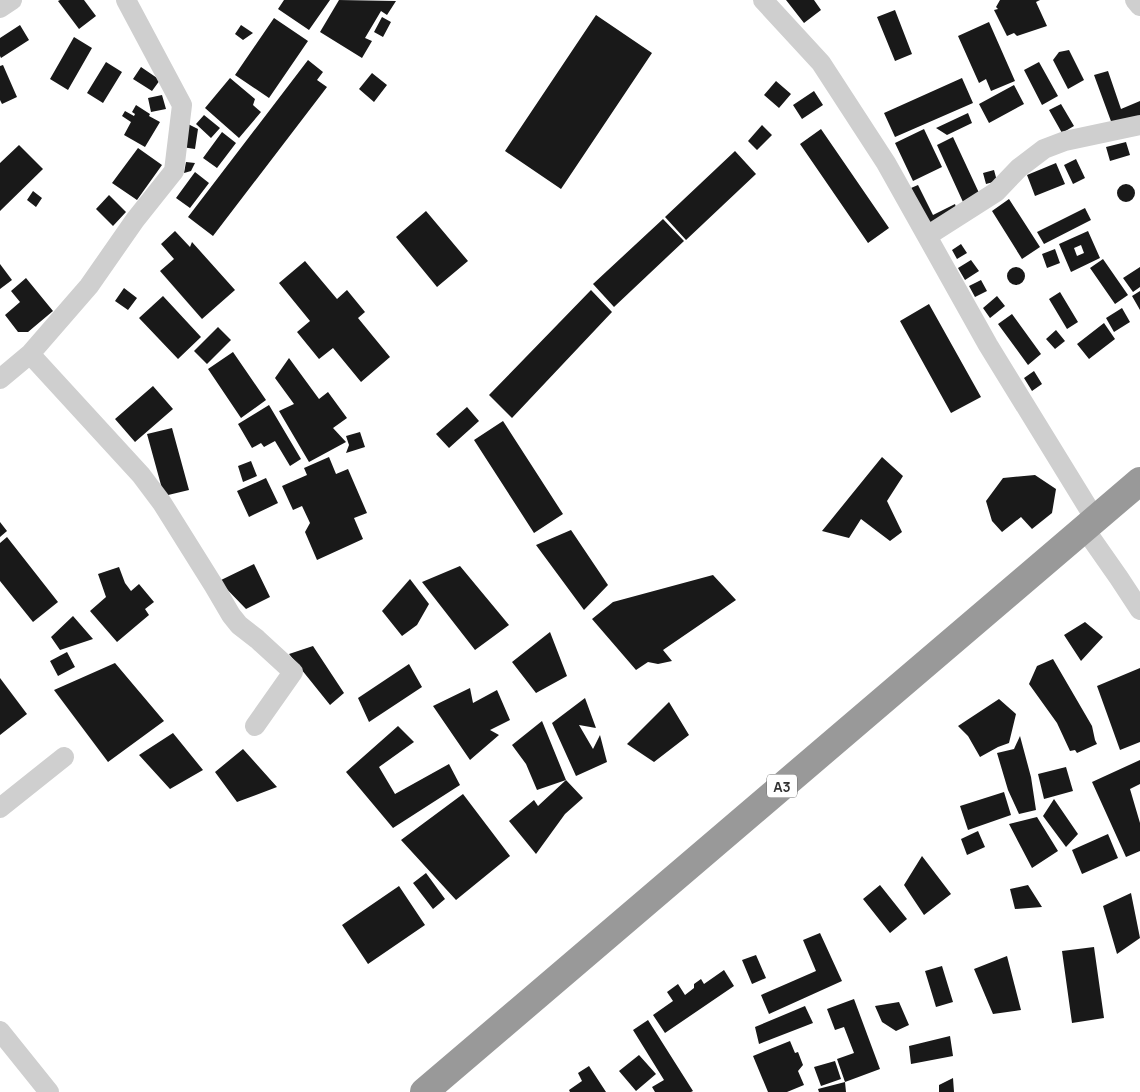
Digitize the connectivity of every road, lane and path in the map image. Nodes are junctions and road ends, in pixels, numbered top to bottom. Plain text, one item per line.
1 (12, 0) edge
2 (126, 0) edge
3 (763, 0) edge
4 (1135, 0) edge
5 (1140, 6) edge
6 (0, 8) edge
7 (1140, 125) edge
8 (927, 236) junction
9 (30, 354) junction
10 (0, 379) edge
11 (1140, 481) edge
12 (1090, 524) junction
13 (1140, 610) edge
14 (255, 726) dead end
15 (64, 758) dead end
16 (0, 808) edge
17 (0, 1031) edge
18 (49, 1092) edge
19 (424, 1092) edge

1 - 6 street
2 - 9 street
3 - 8 street
4 - 5 street
7 - 8 street
8 - 12 street
9 - 10 street
9 - 14 street
11 - 12 highway, A3
12 - 13 street
12 - 19 highway, A3
15 - 16 street
17 - 18 street

